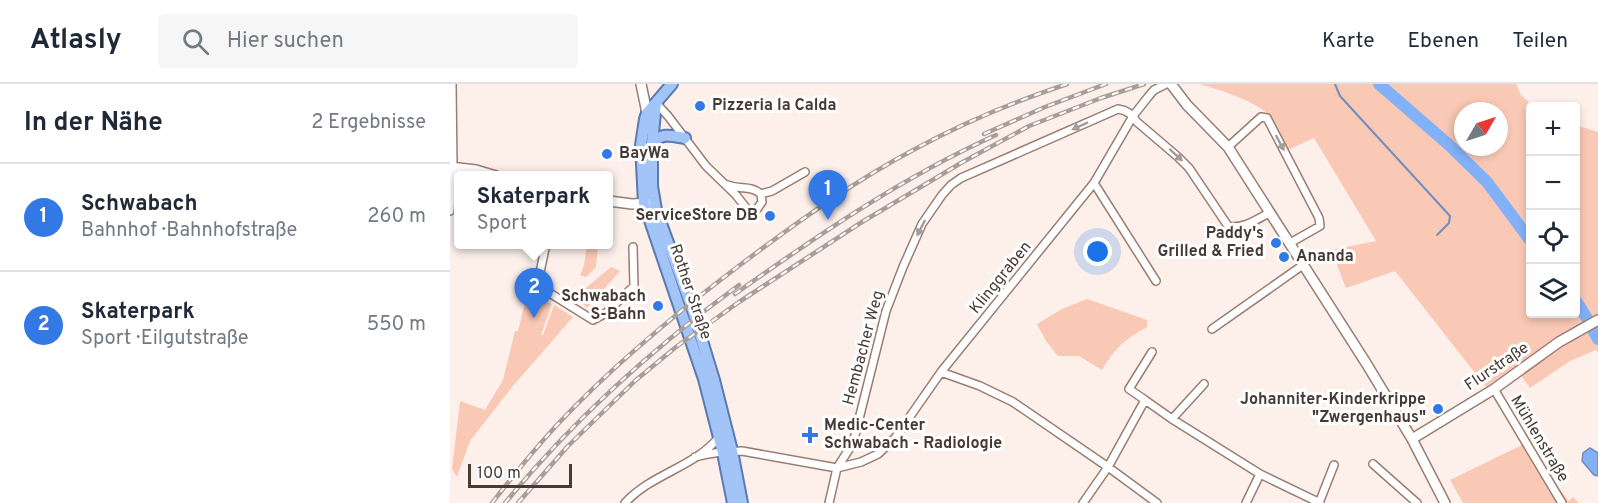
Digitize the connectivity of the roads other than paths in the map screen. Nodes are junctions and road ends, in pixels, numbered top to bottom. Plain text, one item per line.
1 (452, 84) edge
2 (672, 84) edge
3 (1166, 84) edge
4 (1171, 84) edge
5 (642, 87) edge
6 (656, 103) junction
7 (647, 113) junction
8 (1133, 116) junction
9 (685, 138) junction
10 (652, 143) junction
11 (1228, 147) junction
12 (452, 167) edge
13 (479, 171) edge
14 (805, 172) dead end
15 (723, 183) junction
16 (1094, 183) junction
17 (761, 194) junction
18 (613, 202) edge
19 (649, 203) junction
20 (450, 211) edge
21 (1269, 213) junction
22 (1290, 243) junction
23 (633, 247) dead end
24 (545, 249) edge
25 (1303, 265) junction
26 (1156, 281) dead end
27 (1598, 320) edge
28 (1212, 329) dead end
29 (1152, 352) dead end
30 (941, 372) junction
31 (1203, 384) dead end
32 (1494, 389) junction
33 (1145, 400) junction
34 (1172, 419) junction
35 (719, 436) junction
36 (1412, 439) junction
37 (727, 452) junction
38 (695, 458) junction
39 (1373, 464) dead end
40 (1334, 465) dead end
41 (1108, 467) junction
42 (837, 468) junction
43 (1260, 474) junction
44 (625, 503) edge
45 (733, 503) edge
46 (742, 503) edge
47 (829, 503) edge
48 (1083, 503) edge
49 (1157, 503) edge
50 (1246, 503) edge
51 (1319, 503) edge
52 (1417, 503) edge
53 (1445, 503) edge
54 (1562, 503) edge

1 - 12 street
2 - 6 main road
3 - 8 street, Klinggraben
4 - 11 main road
5 - 6 main road
5 - 7 main road, Rother Straße
6 - 7 main road
6 - 9 street
6 - 10 main road, Rother Straße
7 - 19 main road, Rother Straße
8 - 16 street, Klinggraben
8 -> 21 street
8 -> 42 street, Hembacher Weg
9 - 10 main road
9 - 15 street
10 - 19 main road, Rother Straße
11 - 21 main road
11 -> 22 street
12 - 13 main road
12 - 20 street
14 - 17 street
15 - 17 street
15 - 17 street
16 - 26 street
16 - 30 street, Klinggraben
18 - 19 main road
19 - 35 main road, Rother Straße
19 - 37 main road, Rother Straße
21 - 22 main road
22 - 25 main road
23 - 24 street
25 - 28 street
25 - 36 main road
27 - 32 main road, Flurstraße
29 - 33 street
30 - 41 street
30 - 42 street, Klinggraben
31 - 34 street
32 - 36 main road, Flurstraße
32 - 54 street, Mühlenstraße
33 - 34 street
33 - 41 street
34 - 43 street
35 - 37 main road, Rother Straße
35 - 38 street
36 - 53 main road
37 - 38 street
37 - 42 street
37 - 45 main road, Rother Straße
37 - 46 main road, Rother Straße
38 - 44 street
39 - 52 street
40 - 51 street
41 - 48 street
41 - 49 street
42 - 47 street, Hembacher Weg
43 - 50 street
43 - 51 street

